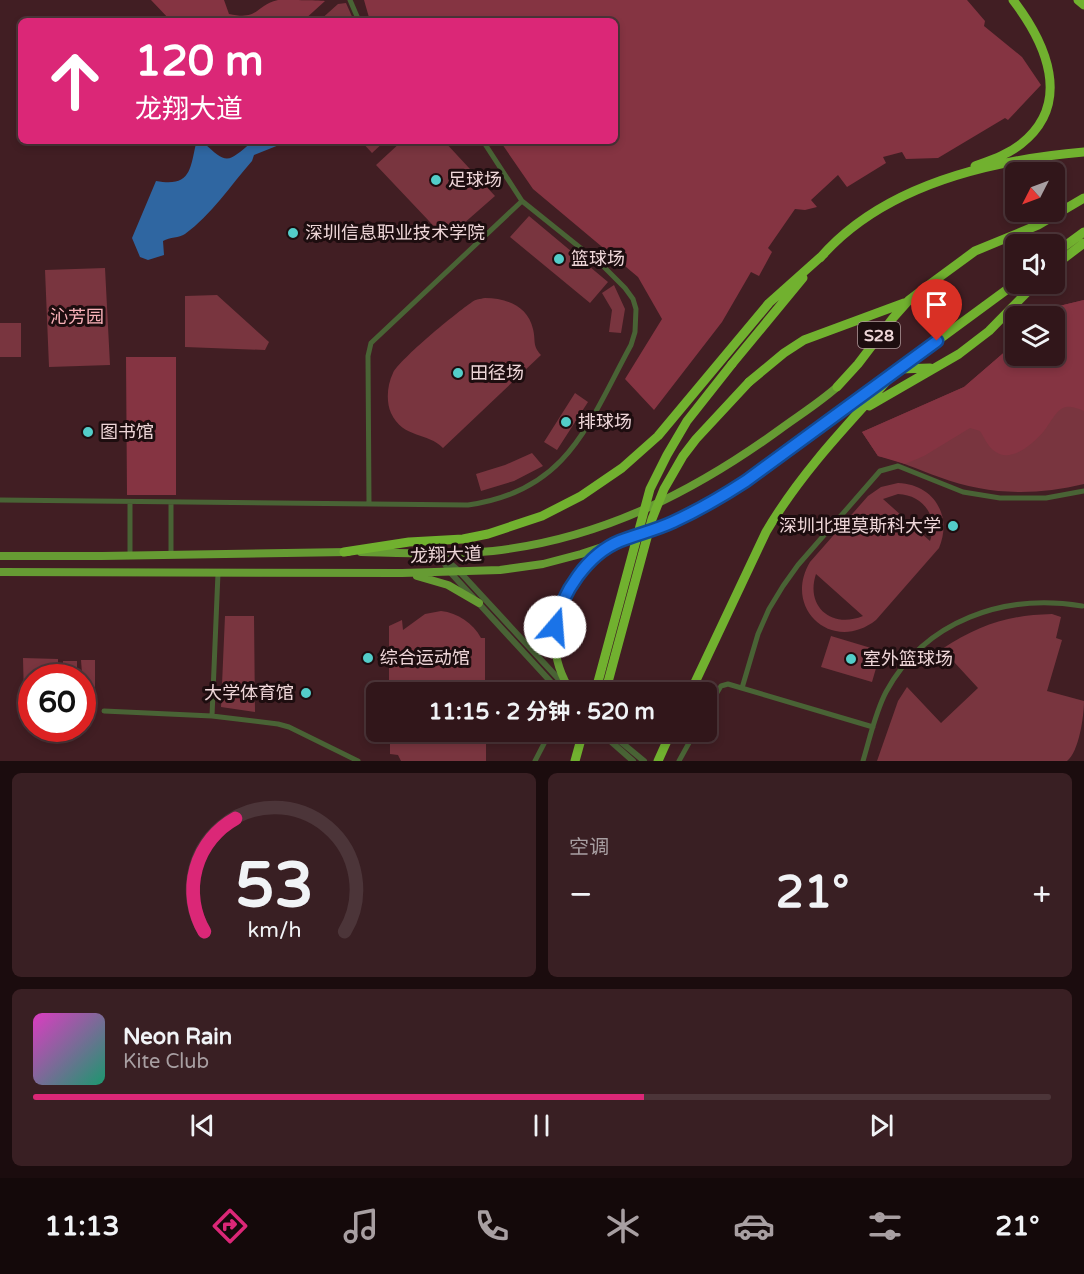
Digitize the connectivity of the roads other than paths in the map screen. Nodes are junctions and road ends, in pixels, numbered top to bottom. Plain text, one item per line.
1 (350, 0) edge
2 (1013, 0) edge
3 (1078, 0) edge
4 (1084, 5) edge
5 (358, 18) edge
6 (485, 144) edge
7 (1084, 152) edge
8 (938, 181) junction
9 (1084, 198) edge
10 (522, 201) junction
11 (1084, 232) edge
12 (1084, 245) edge
13 (1065, 246) edge
14 (824, 254) junction
15 (1065, 258) edge
16 (1005, 291) edge
17 (1025, 294) edge
18 (909, 300) junction
19 (935, 368) junction
20 (898, 370) junction
21 (837, 387) joint
22 (851, 405) joint
23 (860, 411) junction
24 (1084, 491) edge
25 (0, 500) edge
26 (130, 502) junction
27 (171, 502) junction
28 (369, 504) junction
29 (619, 541) junction
30 (344, 552) junction
31 (438, 553) junction
32 (171, 554) junction
33 (130, 555) junction
34 (0, 556) edge
35 (454, 571) junction
36 (0, 572) edge
37 (219, 573) junction
38 (402, 573) junction
39 (478, 603) junction
40 (1082, 606) dead end
41 (551, 682) edge
42 (560, 682) edge
43 (565, 682) edge
44 (598, 682) edge
45 (608, 682) edge
46 (695, 682) edge
47 (742, 688) junction
48 (717, 693) edge
49 (104, 711) dead end
50 (212, 716) junction
51 (873, 727) junction
52 (545, 742) edge
53 (582, 742) edge
54 (611, 742) edge
55 (621, 742) edge
56 (667, 742) edge
57 (689, 742) edge
58 (358, 761) edge
59 (535, 761) edge
60 (575, 761) edge
61 (633, 761) edge
62 (644, 761) edge
63 (658, 761) edge
64 (679, 761) edge
65 (863, 761) edge

1 - 5 street
2 - 8 highway
3 - 4 highway
6 - 10 street
7 - 8 highway
8 - 14 highway
9 - 18 highway, S28
10 - 28 street
10 - 28 street
11 - 13 highway
12 - 15 highway
14 - 30 highway
14 - 44 highway, bridge
16 - 20 highway, S28
17 - 19 highway
18 - 21 highway, S28
18 - 45 highway, bridge
19 - 20 highway
19 - 23 highway
20 - 22 highway, S28
20 - 23 highway
21 - 31 main road, 龙翔大道
22 - 29 main road, 龙翔大道
23 - 46 highway
24 - 47 street
25 - 26 street
26 - 27 street
26 - 33 street
27 - 28 street
27 - 32 street
29 - 35 main road, 龙翔大道
29 - 43 main road
30 - 31 main road, 龙翔大道
30 - 32 main road, 龙翔大道
31 - 35 street
32 - 33 main road, 龙翔大道
33 - 34 main road, 龙翔大道
35 - 38 main road, 龙翔大道
35 - 39 street
35 - 42 street
36 - 37 main road, 龙翔大道
37 - 38 main road, 龙翔大道
37 - 50 street
38 - 39 main road
39 - 41 street
40 - 51 street
47 - 48 street
47 - 51 street
49 - 50 street
50 - 58 street
51 - 65 street
52 - 59 street
53 - 60 highway
54 - 61 street
55 - 62 street
56 - 63 highway
57 - 64 street

